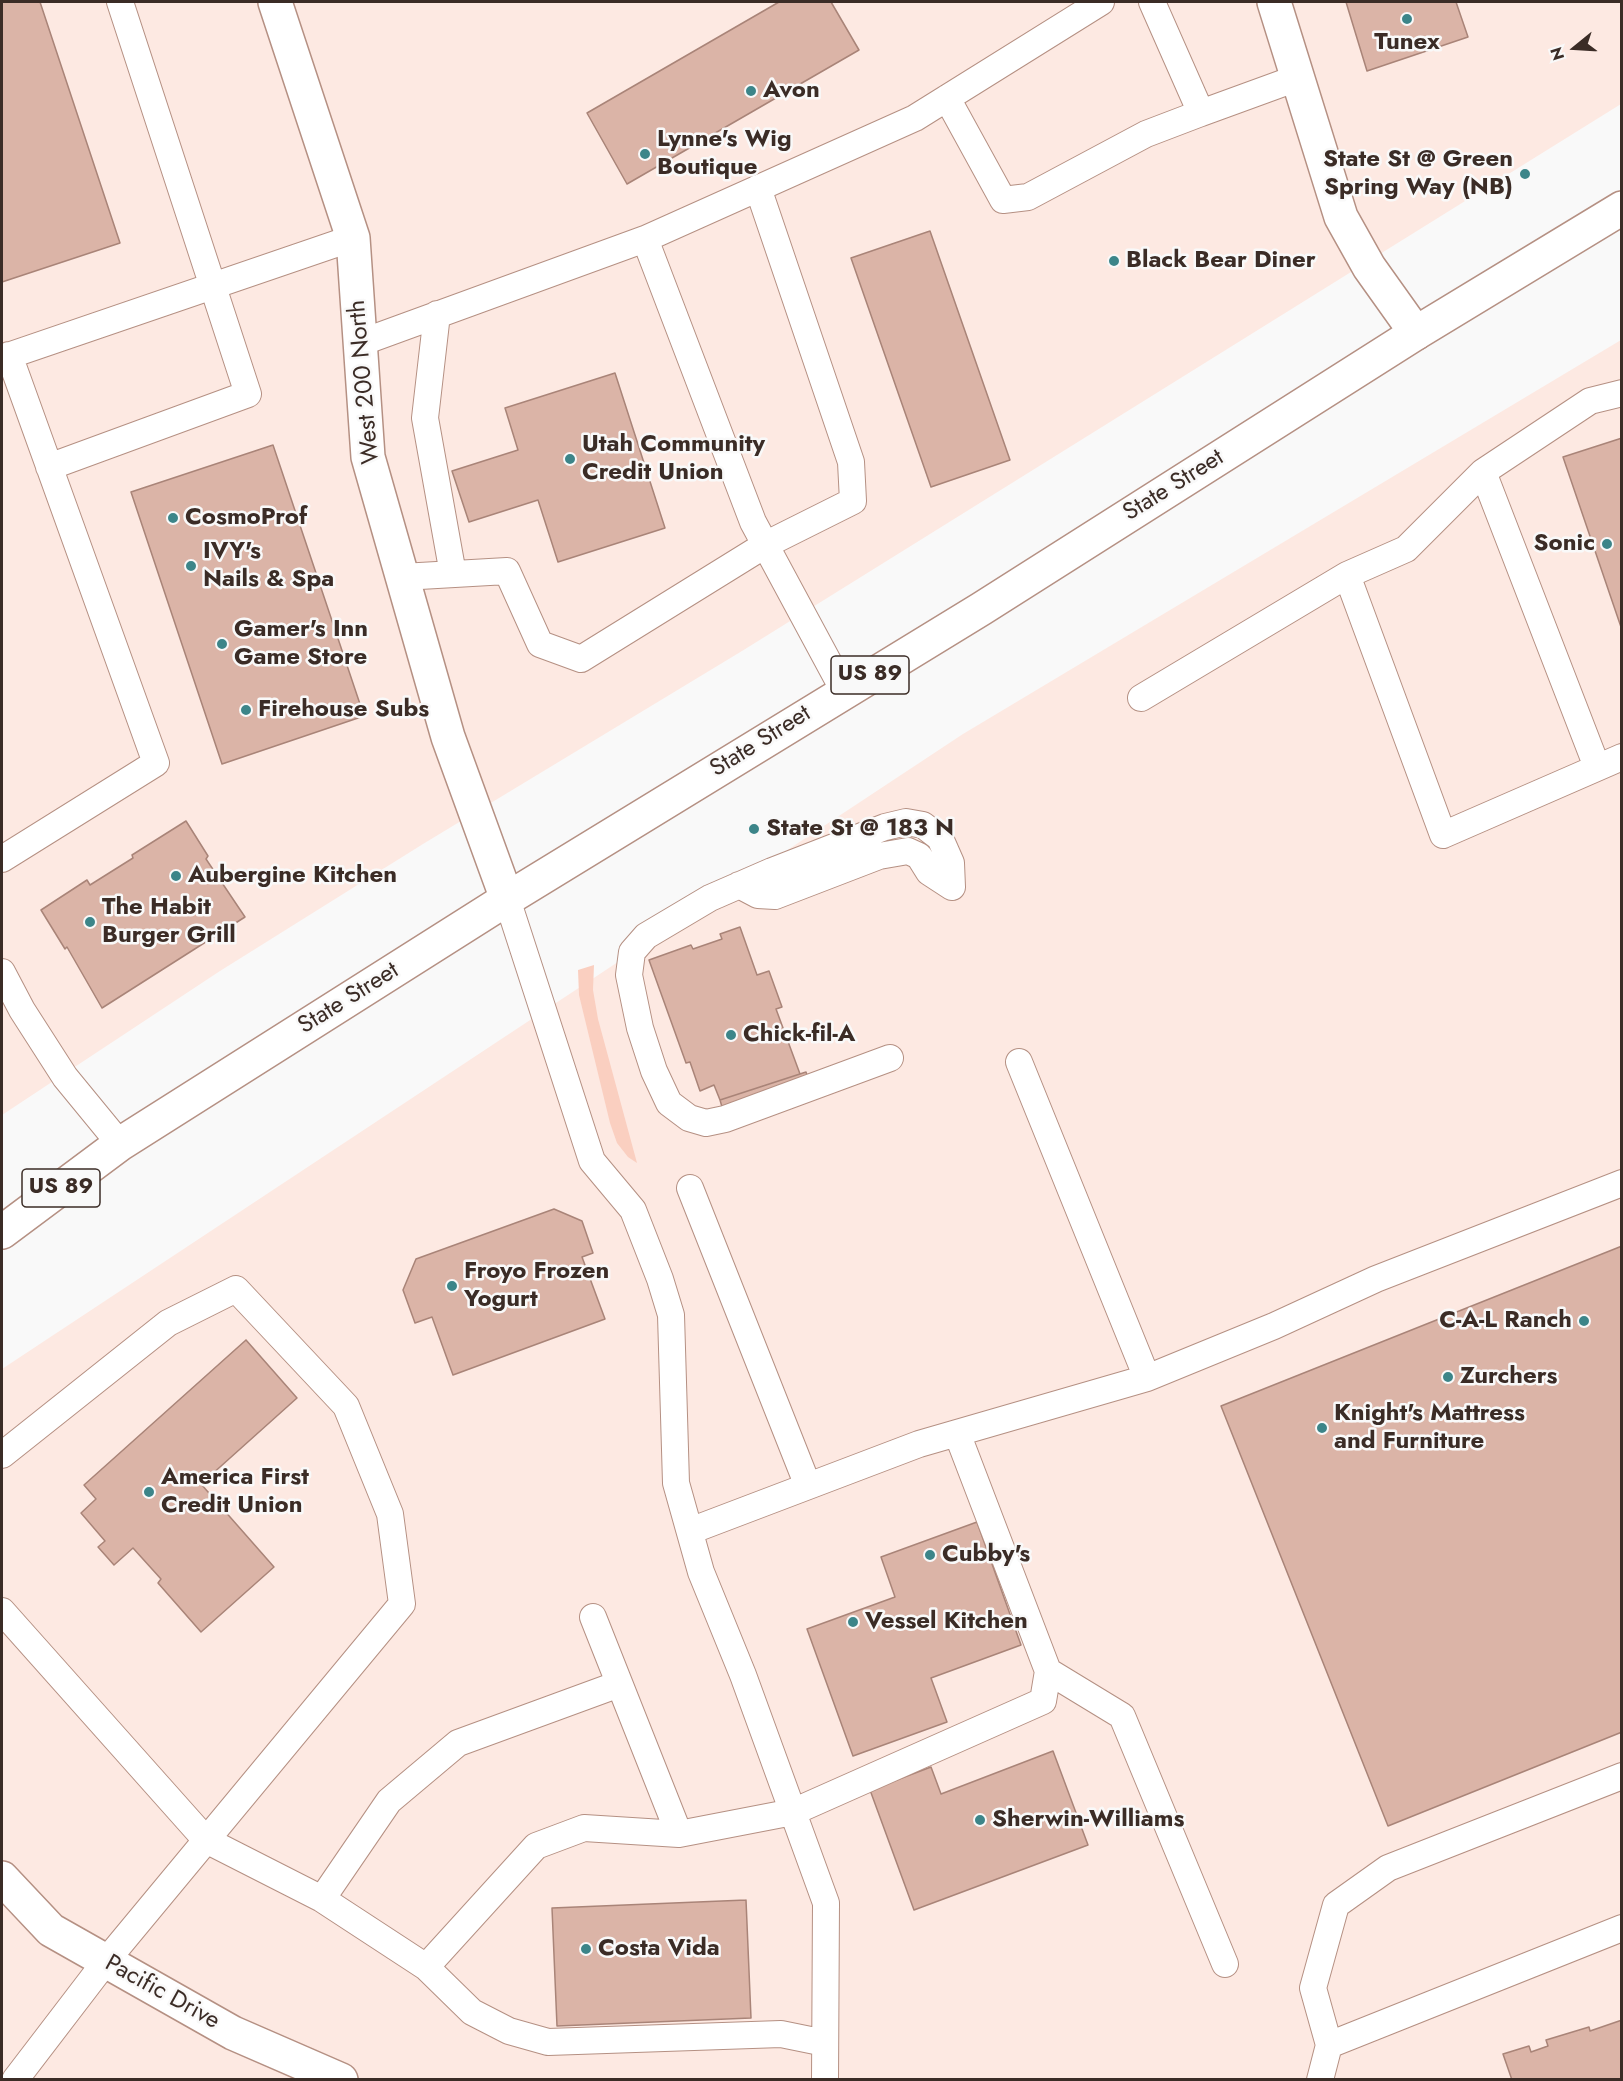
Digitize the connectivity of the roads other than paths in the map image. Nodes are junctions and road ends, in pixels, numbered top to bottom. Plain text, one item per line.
1 (120, 2) edge
2 (275, 2) edge
3 (1101, 2) edge
4 (1152, 2) edge
5 (1274, 2) edge
6 (1297, 78) junction
7 (947, 98) junction
8 (1200, 113) junction
9 (758, 188) junction
10 (1622, 208) edge
11 (354, 238) junction
12 (645, 239) junction
13 (212, 286) junction
14 (437, 314) junction
15 (1416, 333) junction
16 (360, 343) junction
17 (5, 356) edge
18 (1622, 393) edge
19 (49, 467) junction
20 (1483, 472) junction
21 (765, 545) junction
22 (453, 574) junction
23 (1347, 575) junction
24 (402, 577) junction
25 (844, 691) junction
26 (1141, 698) dead end
27 (1622, 757) edge
28 (1597, 767) junction
29 (2, 859) edge
30 (952, 887) dead end
31 (507, 899) junction
32 (2, 972) edge
33 (890, 1058) dead end
34 (1019, 1062) dead end
35 (120, 1144) junction
36 (1622, 1183) edge
37 (690, 1188) dead end
38 (2, 1232) edge
39 (1147, 1378) junction
40 (957, 1433) junction
41 (2, 1455) edge
42 (808, 1486) junction
43 (690, 1531) junction
44 (2, 1611) edge
45 (593, 1617) dead end
46 (1048, 1671) junction
47 (619, 1684) junction
48 (1622, 1776) edge
49 (793, 1812) junction
50 (679, 1834) junction
51 (206, 1840) junction
52 (2, 1878) edge
53 (322, 1899) junction
54 (1622, 1928) edge
55 (106, 1961) junction
56 (1225, 1964) dead end
57 (426, 1967) junction
58 (825, 2043) junction
59 (1329, 2045) junction
60 (15, 2079) edge
61 (341, 2079) edge
62 (825, 2079) edge
63 (1320, 2079) edge

1 - 13 lane
2 - 11 main road, West 200 North
3 - 7 lane
4 - 8 lane
5 - 6 main road
6 - 8 lane
6 - 15 main road
7 - 8 lane
7 - 9 lane
9 - 12 lane
9 - 21 lane
10 - 15 main road, State Street / US 89
11 - 13 lane
11 - 16 main road, West 200 North
12 - 14 lane
12 - 21 lane
13 - 17 lane
13 - 19 lane
14 - 16 lane
14 - 22 lane
15 - 25 main road, State Street / US 89
16 - 24 main road, West 200 North
17 - 19 lane
18 - 20 lane
19 - 29 lane
20 - 23 lane
20 - 28 lane
21 - 22 lane
21 - 25 lane
22 - 24 lane
23 - 26 lane
23 - 28 lane
24 - 31 main road, West 200 North
25 - 31 main road, State Street / US 89
27 - 28 lane
30 - 33 lane
31 - 35 main road, State Street / US 89
31 - 43 lane
32 - 35 lane
34 - 39 lane
35 - 38 main road, State Street / US 89
36 - 39 lane
37 - 42 lane
39 - 40 lane
40 - 42 lane
40 - 46 lane
41 - 51 lane
42 - 43 lane
43 - 49 lane
44 - 51 lane
45 - 47 lane
46 - 49 lane
46 - 56 lane
47 - 50 lane
47 - 53 lane
48 - 59 lane
49 - 50 lane
49 - 58 lane
50 - 57 lane
51 - 53 lane
51 - 55 lane
52 - 55 main road, Pacific Drive
53 - 57 lane
54 - 59 lane
55 - 60 lane
55 - 61 main road, Pacific Drive
57 - 58 lane
58 - 62 lane
59 - 63 lane

